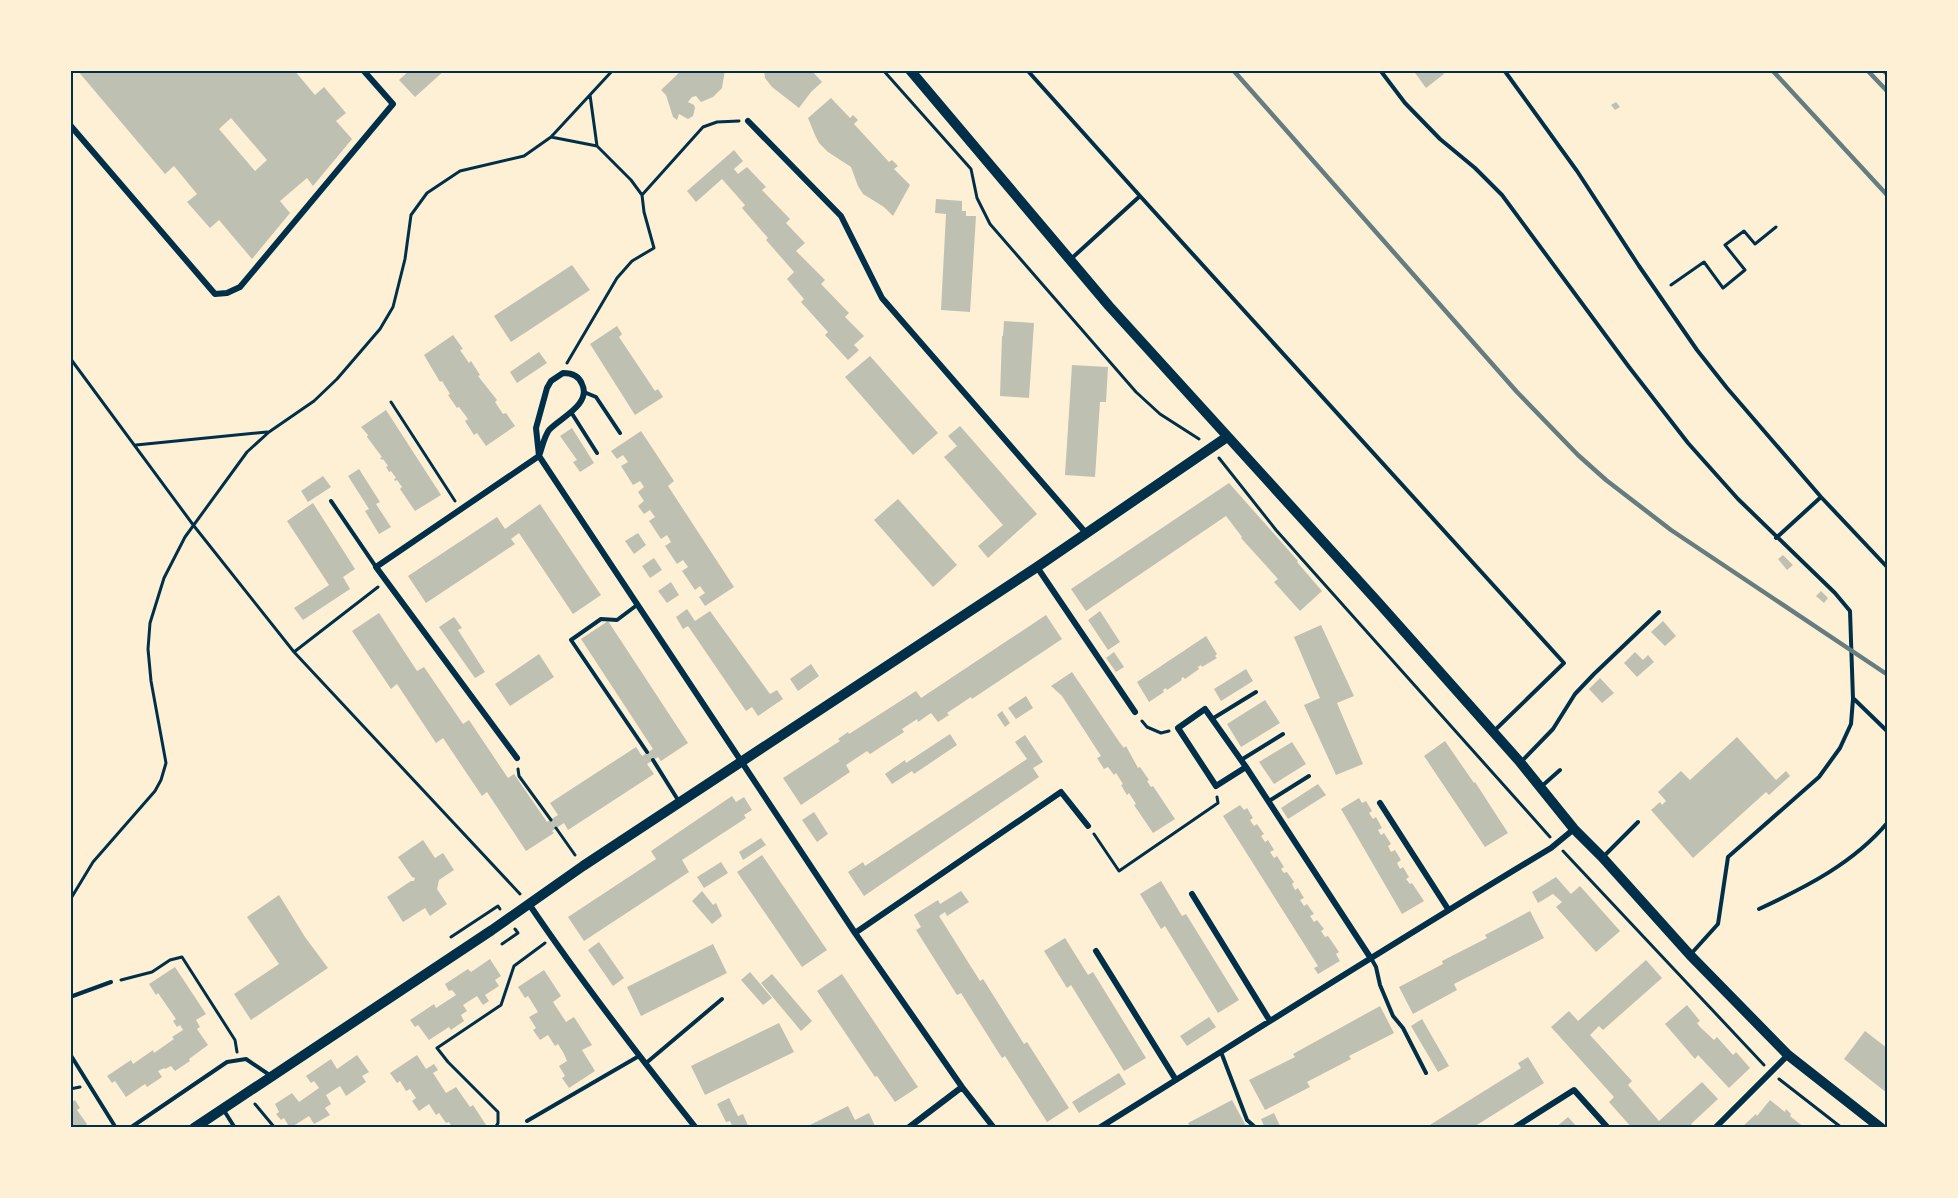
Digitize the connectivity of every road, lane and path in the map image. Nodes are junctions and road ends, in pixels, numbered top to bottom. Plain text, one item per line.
1 (363, 70) edge
2 (613, 70) edge
3 (883, 70) edge
4 (910, 70) edge
5 (1027, 70) edge
6 (1380, 70) edge
7 (1504, 70) edge
8 (590, 95) junction
9 (747, 121) joint
10 (70, 125) edge
11 (552, 137) junction
12 (597, 146) junction
13 (642, 195) junction
14 (1140, 196) junction
15 (1776, 227) dead end
16 (1070, 261) junction
17 (1671, 285) dead end
18 (70, 358) edge
19 (563, 373) junction
20 (584, 392) junction
21 (391, 402) dead end
22 (571, 411) junction
23 (268, 432) junction
24 (620, 433) dead end
25 (1227, 437) junction
26 (135, 446) junction
27 (1210, 448) junction
28 (597, 453) dead end
29 (539, 456) junction
30 (1821, 497) junction
31 (331, 501) dead end
32 (461, 510) junction
33 (194, 526) junction
34 (1086, 533) junction
35 (1776, 538) junction
36 (376, 567) junction
37 (1037, 567) junction
38 (1887, 568) edge
39 (386, 581) junction
40 (637, 605) junction
41 (1659, 612) dead end
42 (294, 652) junction
43 (1256, 692) dead end
44 (1853, 699) junction
45 (1135, 712) joint
46 (1212, 719) junction
47 (1178, 728) junction
48 (1493, 732) junction
49 (1887, 732) edge
50 (1283, 734) dead end
51 (647, 752) dead end
52 (517, 758) joint
53 (653, 760) dead end
54 (1242, 760) junction
55 (741, 762) junction
56 (1520, 762) junction
57 (1246, 767) junction
58 (1560, 770) dead end
59 (1309, 776) dead end
60 (1216, 786) junction
61 (1542, 787) junction
62 (1269, 801) junction
63 (680, 803) junction
64 (1380, 803) dead end
65 (551, 820) dead end
66 (1638, 822) dead end
67 (1887, 822) edge
68 (1088, 825) joint
69 (556, 828) dead end
70 (1574, 829) junction
71 (1557, 844) junction
72 (1602, 857) junction
73 (583, 866) junction
74 (1192, 894) dead end
75 (70, 900) edge
76 (529, 904) junction
77 (1448, 909) junction
78 (1759, 909) dead end
79 (855, 933) junction
80 (552, 938) junction
81 (1096, 951) dead end
82 (1690, 956) junction
83 (1370, 957) junction
84 (111, 982) joint
85 (70, 997) edge
86 (722, 999) dead end
87 (1270, 1021) junction
88 (1221, 1052) junction
89 (70, 1054) edge
90 (1788, 1055) junction
91 (639, 1056) junction
92 (237, 1060) junction
93 (645, 1064) junction
94 (1426, 1073) dead end
95 (1771, 1073) junction
96 (271, 1076) junction
97 (1176, 1080) junction
98 (962, 1087) junction
99 (246, 1093) junction
100 (223, 1108) junction
101 (527, 1121) dead end
102 (1718, 1127) edge
103 (116, 1128) edge
104 (130, 1128) edge
105 (194, 1128) edge
106 (235, 1128) edge
107 (275, 1128) edge
108 (495, 1128) edge
109 (696, 1128) edge
110 (908, 1128) edge
111 (994, 1128) edge
112 (1099, 1128) edge
113 (1256, 1128) edge
114 (1514, 1128) edge
115 (1608, 1128) edge
116 (1842, 1128) edge
117 (1881, 1128) edge

1 - 10 street
2 - 8 path
3 - 27 path
4 - 16 street
5 - 14 lane
6 - 35 lane
7 - 30 lane
8 - 11 path
8 - 12 path
9 - 13 path
9 - 34 street
11 - 12 path
11 - 23 path
12 - 13 path
13 - 19 path
14 - 16 lane
14 - 48 lane
15 - 17 path
16 - 25 street
18 - 26 path
19 - 20 street
19 - 29 street
20 - 22 street
20 - 24 lane
21 - 32 path
22 - 28 lane
22 - 29 street
23 - 26 path
23 - 33 path
25 - 27 street
25 - 48 street
26 - 33 path
27 - 34 street
27 - 71 path
29 - 32 street
29 - 40 street
30 - 35 lane
30 - 38 lane
31 - 36 lane
32 - 36 street
33 - 42 path
33 - 75 path
34 - 37 street
35 - 44 lane
36 - 39 street
37 - 45 street
37 - 55 street
39 - 42 path
39 - 52 street
40 - 51 lane
40 - 55 street
41 - 56 lane
42 - 76 path
43 - 46 lane
44 - 49 lane
44 - 82 lane
45 - 47 path
46 - 47 street
46 - 54 street
47 - 60 street
48 - 56 street
50 - 54 lane
52 - 65 path
53 - 63 lane
54 - 57 street
55 - 63 street
55 - 79 street
56 - 61 street
57 - 60 street
57 - 62 street
58 - 61 lane
59 - 62 lane
60 - 68 path
61 - 70 street
62 - 83 street
63 - 73 street
64 - 77 street
66 - 72 lane
67 - 78 lane
68 - 79 street
69 - 73 path
70 - 71 street
70 - 72 street
71 - 77 street
71 - 95 path
72 - 82 street
73 - 76 street
74 - 87 street
76 - 80 street
76 - 96 street
77 - 83 street
79 - 98 street
80 - 91 street
80 - 108 path
81 - 97 street
82 - 90 street
83 - 87 street
83 - 94 lane
84 - 85 lane
84 - 92 path
86 - 93 lane
87 - 88 street
88 - 97 street
88 - 113 lane
89 - 103 lane
90 - 95 street
90 - 117 street
91 - 93 street
91 - 101 lane
92 - 96 lane
92 - 104 lane
93 - 109 street
95 - 102 street
95 - 116 path
96 - 99 street
97 - 112 street
98 - 110 street
98 - 111 street
99 - 100 street
99 - 107 path
100 - 105 street
100 - 106 lane
114 - 115 street

